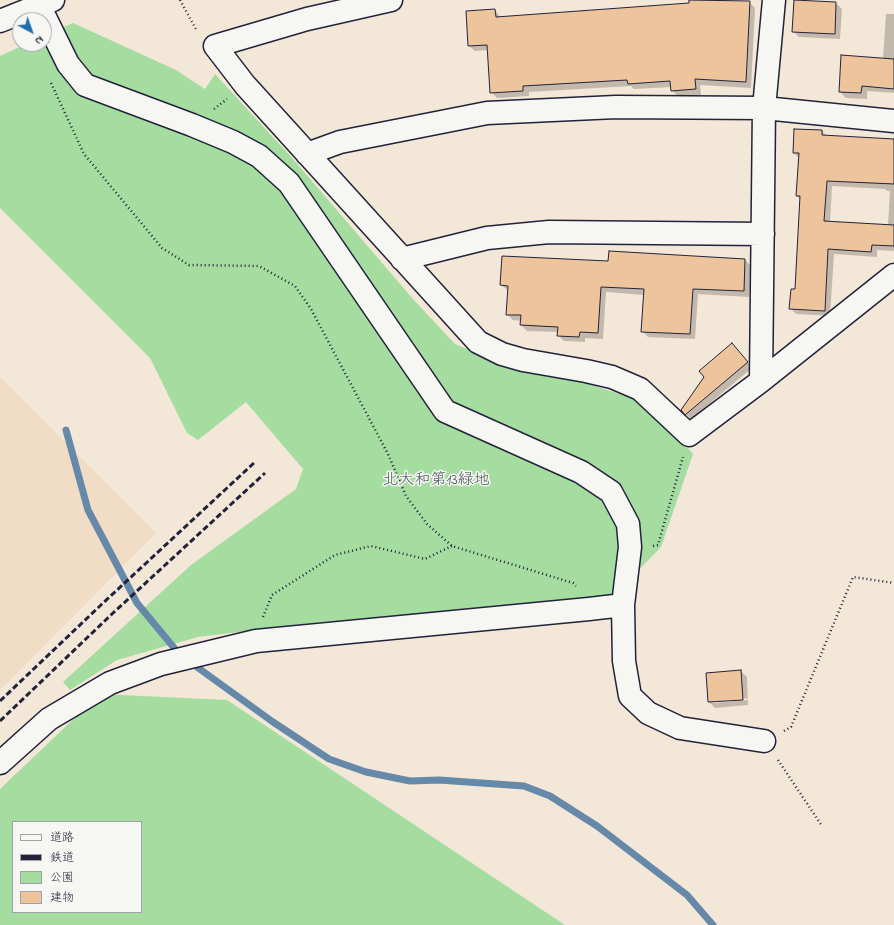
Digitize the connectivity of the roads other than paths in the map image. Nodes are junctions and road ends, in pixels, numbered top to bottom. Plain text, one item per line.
1 (391, 0) edge
2 (774, 0) edge
3 (46, 2) edge
4 (0, 21) edge
5 (764, 108) junction
6 (894, 121) edge
7 (307, 154) junction
8 (763, 234) junction
9 (402, 259) junction
10 (894, 275) edge
11 (761, 381) junction
12 (623, 605) junction
13 (764, 741) road end
14 (0, 763) edge

1 - 7 street
2 - 5 street
3 - 4 street
3 - 12 street
5 - 6 street
5 - 7 street
5 - 8 street
7 - 9 street
8 - 9 street
8 - 11 street
9 - 11 street
10 - 11 street
12 - 13 street
12 - 14 street

